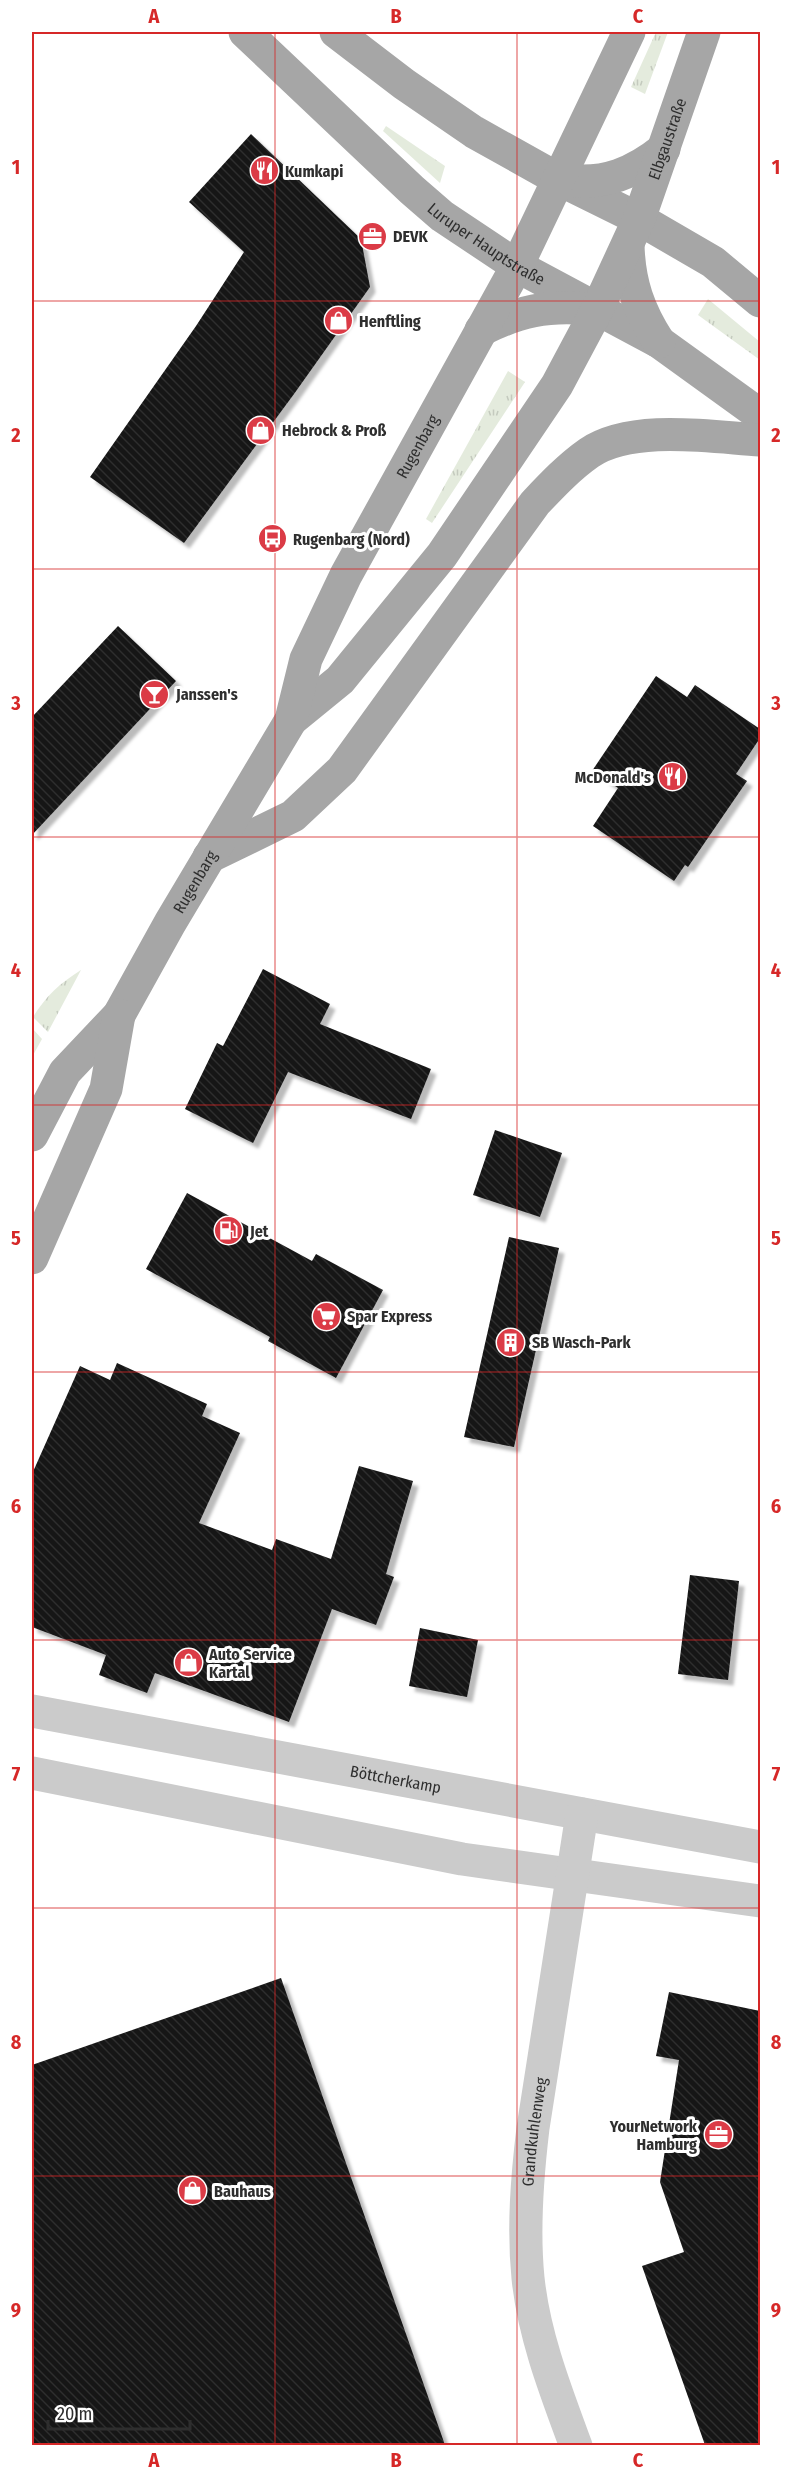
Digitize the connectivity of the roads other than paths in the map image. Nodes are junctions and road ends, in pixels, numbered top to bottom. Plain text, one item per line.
1 (245, 32) edge
2 (336, 32) edge
3 (629, 32) edge
4 (704, 32) edge
5 (503, 148) junction
6 (664, 149) junction
7 (558, 179) junction
8 (536, 226) junction
9 (633, 231) junction
10 (517, 266) junction
11 (760, 301) edge
12 (597, 310) junction
13 (481, 330) junction
14 (659, 342) junction
15 (760, 415) edge
16 (760, 441) edge
17 (291, 720) junction
18 (209, 857) junction
19 (119, 1015) junction
20 (32, 1135) edge
21 (32, 1258) edge
22 (32, 1710) edge
23 (32, 1773) edge
24 (582, 1814) junction
25 (760, 1847) edge
26 (573, 1874) junction
27 (760, 1901) edge
28 (576, 2445) edge

1 - 10 main road, Luruper Hauptstraße
2 - 5 main road
3 - 7 main road
4 - 6 main road, Elbgaustraße
5 - 7 main road
5 - 8 main road
6 - 7 main road
6 - 9 main road, Elbgaustraße
7 - 8 main road, Rugenbarg
7 - 9 main road
8 - 10 main road, Rugenbarg
9 - 11 main road
9 - 12 main road, Rugenbarg
9 - 14 main road
10 - 12 main road, Luruper Hauptstraße
10 - 13 main road, Rugenbarg
12 - 13 main road
12 - 14 main road, Luruper Hauptstraße
12 - 17 main road, Rugenbarg
13 - 17 main road, Rugenbarg
14 - 15 main road, Luruper Hauptstraße
16 - 18 main road
17 - 18 main road, Rugenbarg
18 - 19 main road, Rugenbarg
19 - 20 main road, Rugenbarg
19 - 21 main road, Rugenbarg
22 - 24 street, Böttcherkamp
23 - 26 street
24 - 25 street, Böttcherkamp
24 - 26 street, Grandkuhlenweg
26 - 27 street
26 - 28 street, Grandkuhlenweg

